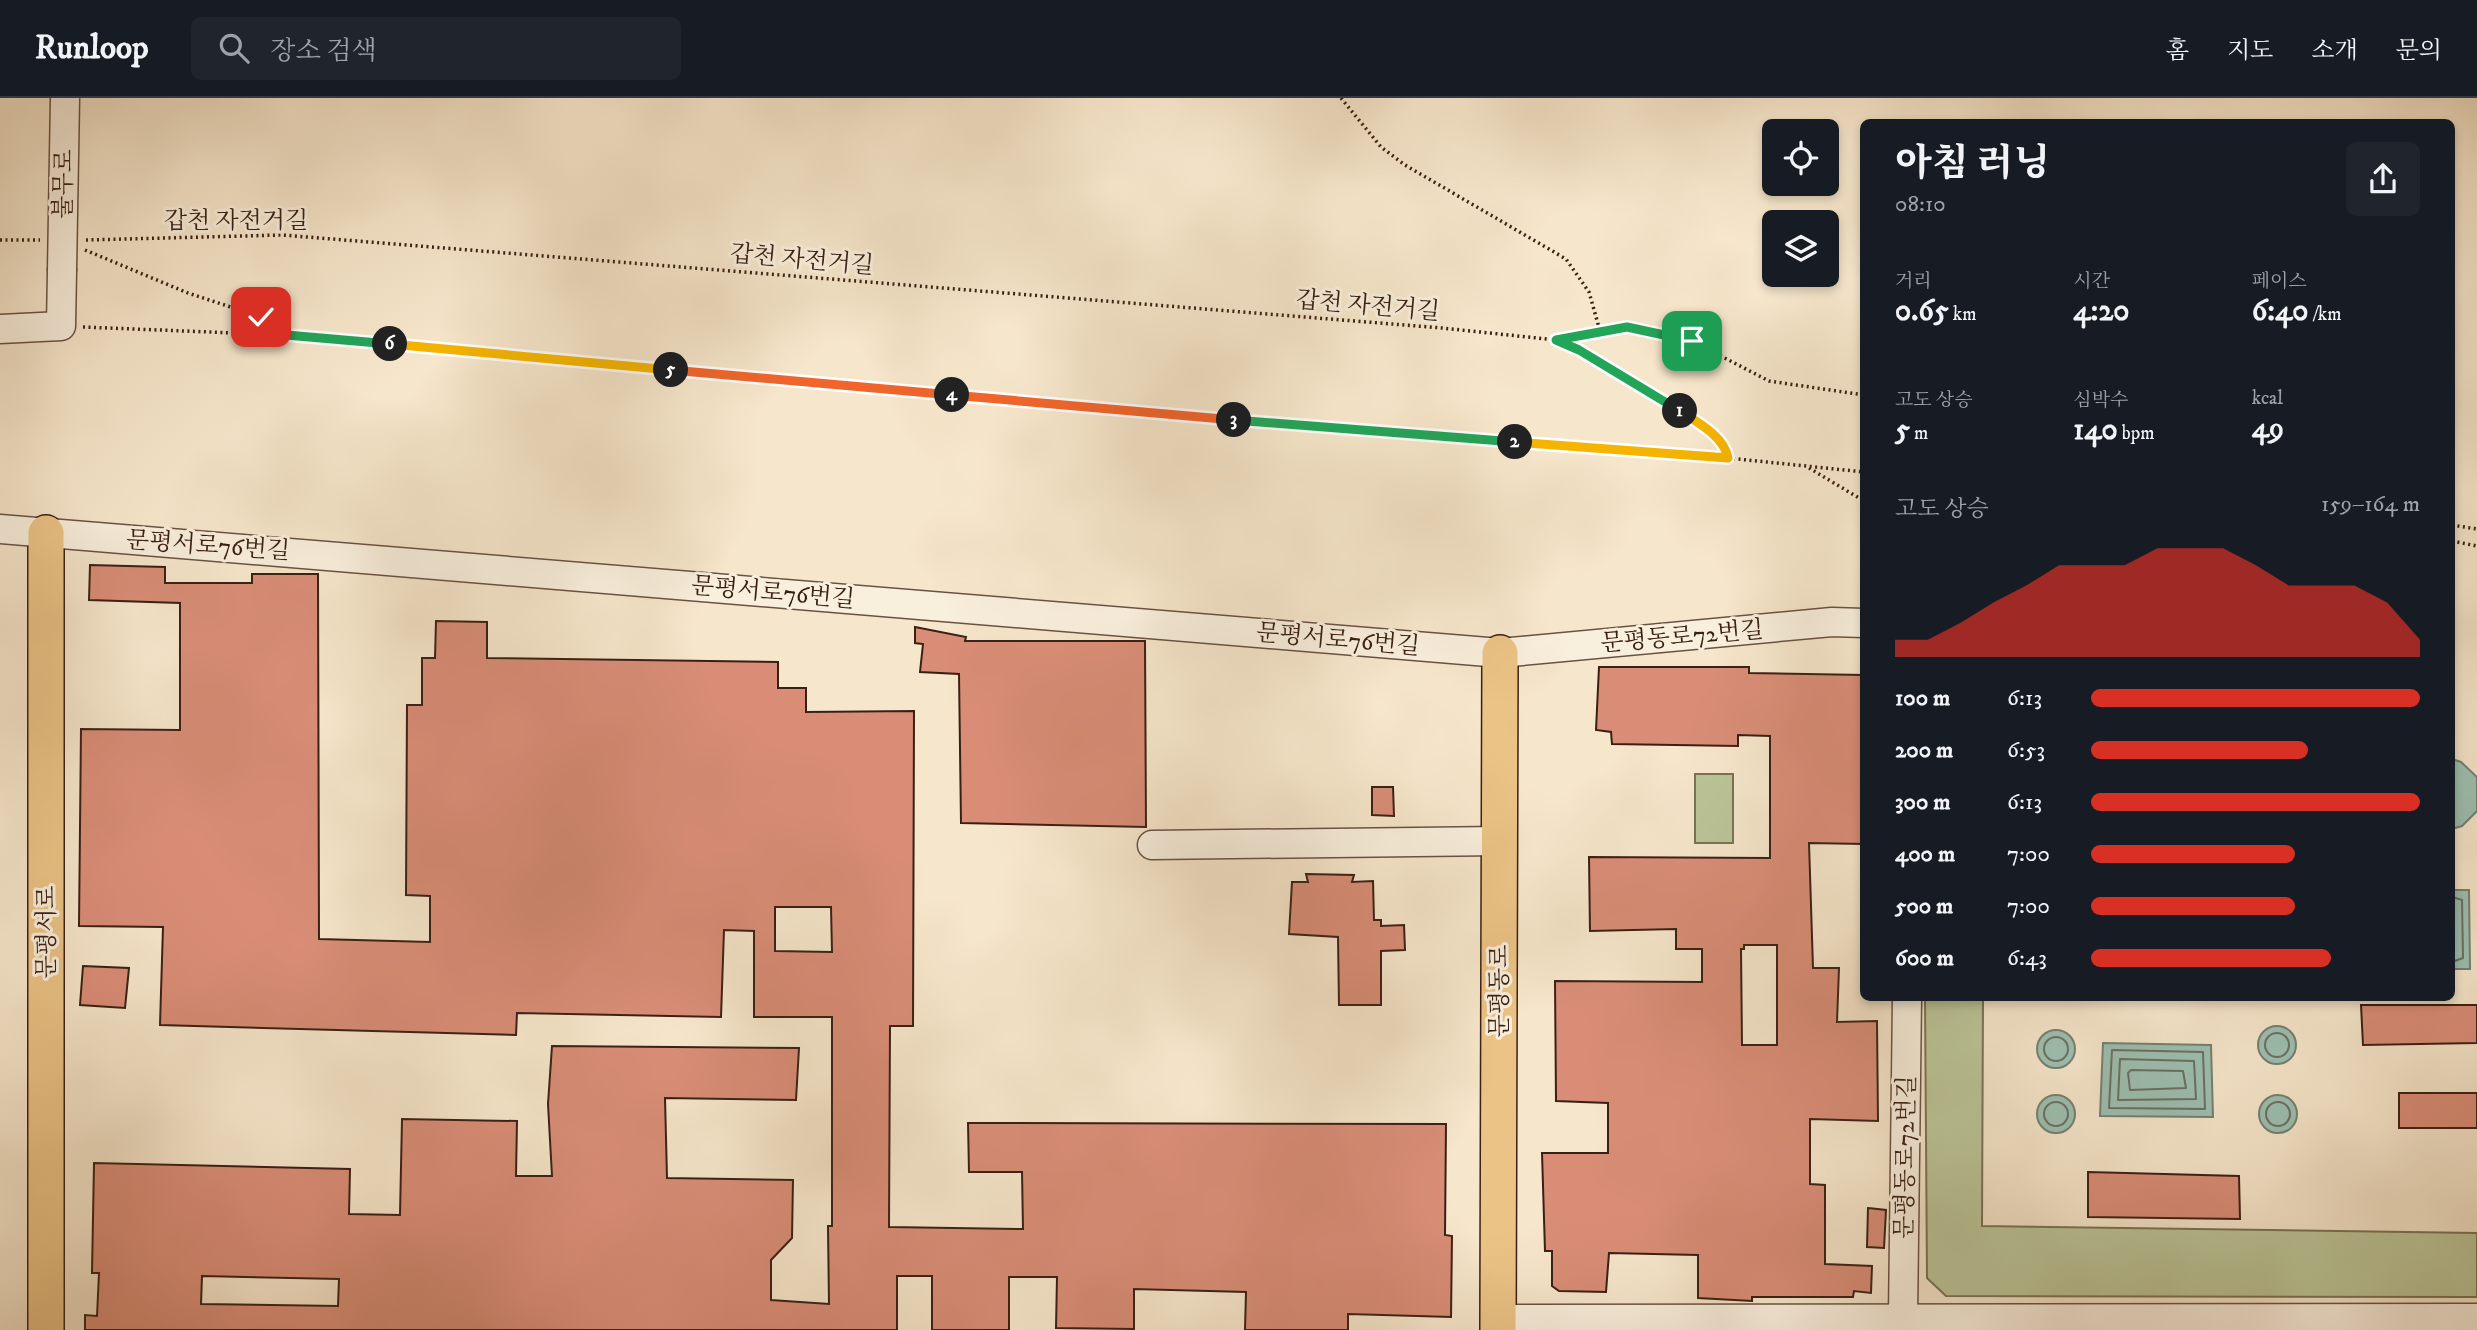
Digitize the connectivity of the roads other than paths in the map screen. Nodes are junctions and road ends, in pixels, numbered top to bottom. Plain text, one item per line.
1 (65, 98) edge
2 (0, 329) edge
3 (0, 529) edge
4 (46, 534) junction
5 (1860, 623) edge
6 (1500, 653) junction
7 (1500, 841) junction
8 (1152, 845) dead end
9 (1907, 1001) edge
10 (1903, 1317) junction
11 (2477, 1318) edge
12 (1498, 1324) edge
13 (46, 1330) edge

1 - 2 street, 불무로, bridge
3 - 4 street, 문평서로76번길
4 - 6 street, 문평서로76번길
4 - 13 main road, 문평서로
5 - 6 street, 문평동로72번길
6 - 7 main road, 문평동로
7 - 8 street
7 - 12 main road, 문평동로
9 - 10 street, 문평동로72번길
10 - 11 street
10 - 12 street

